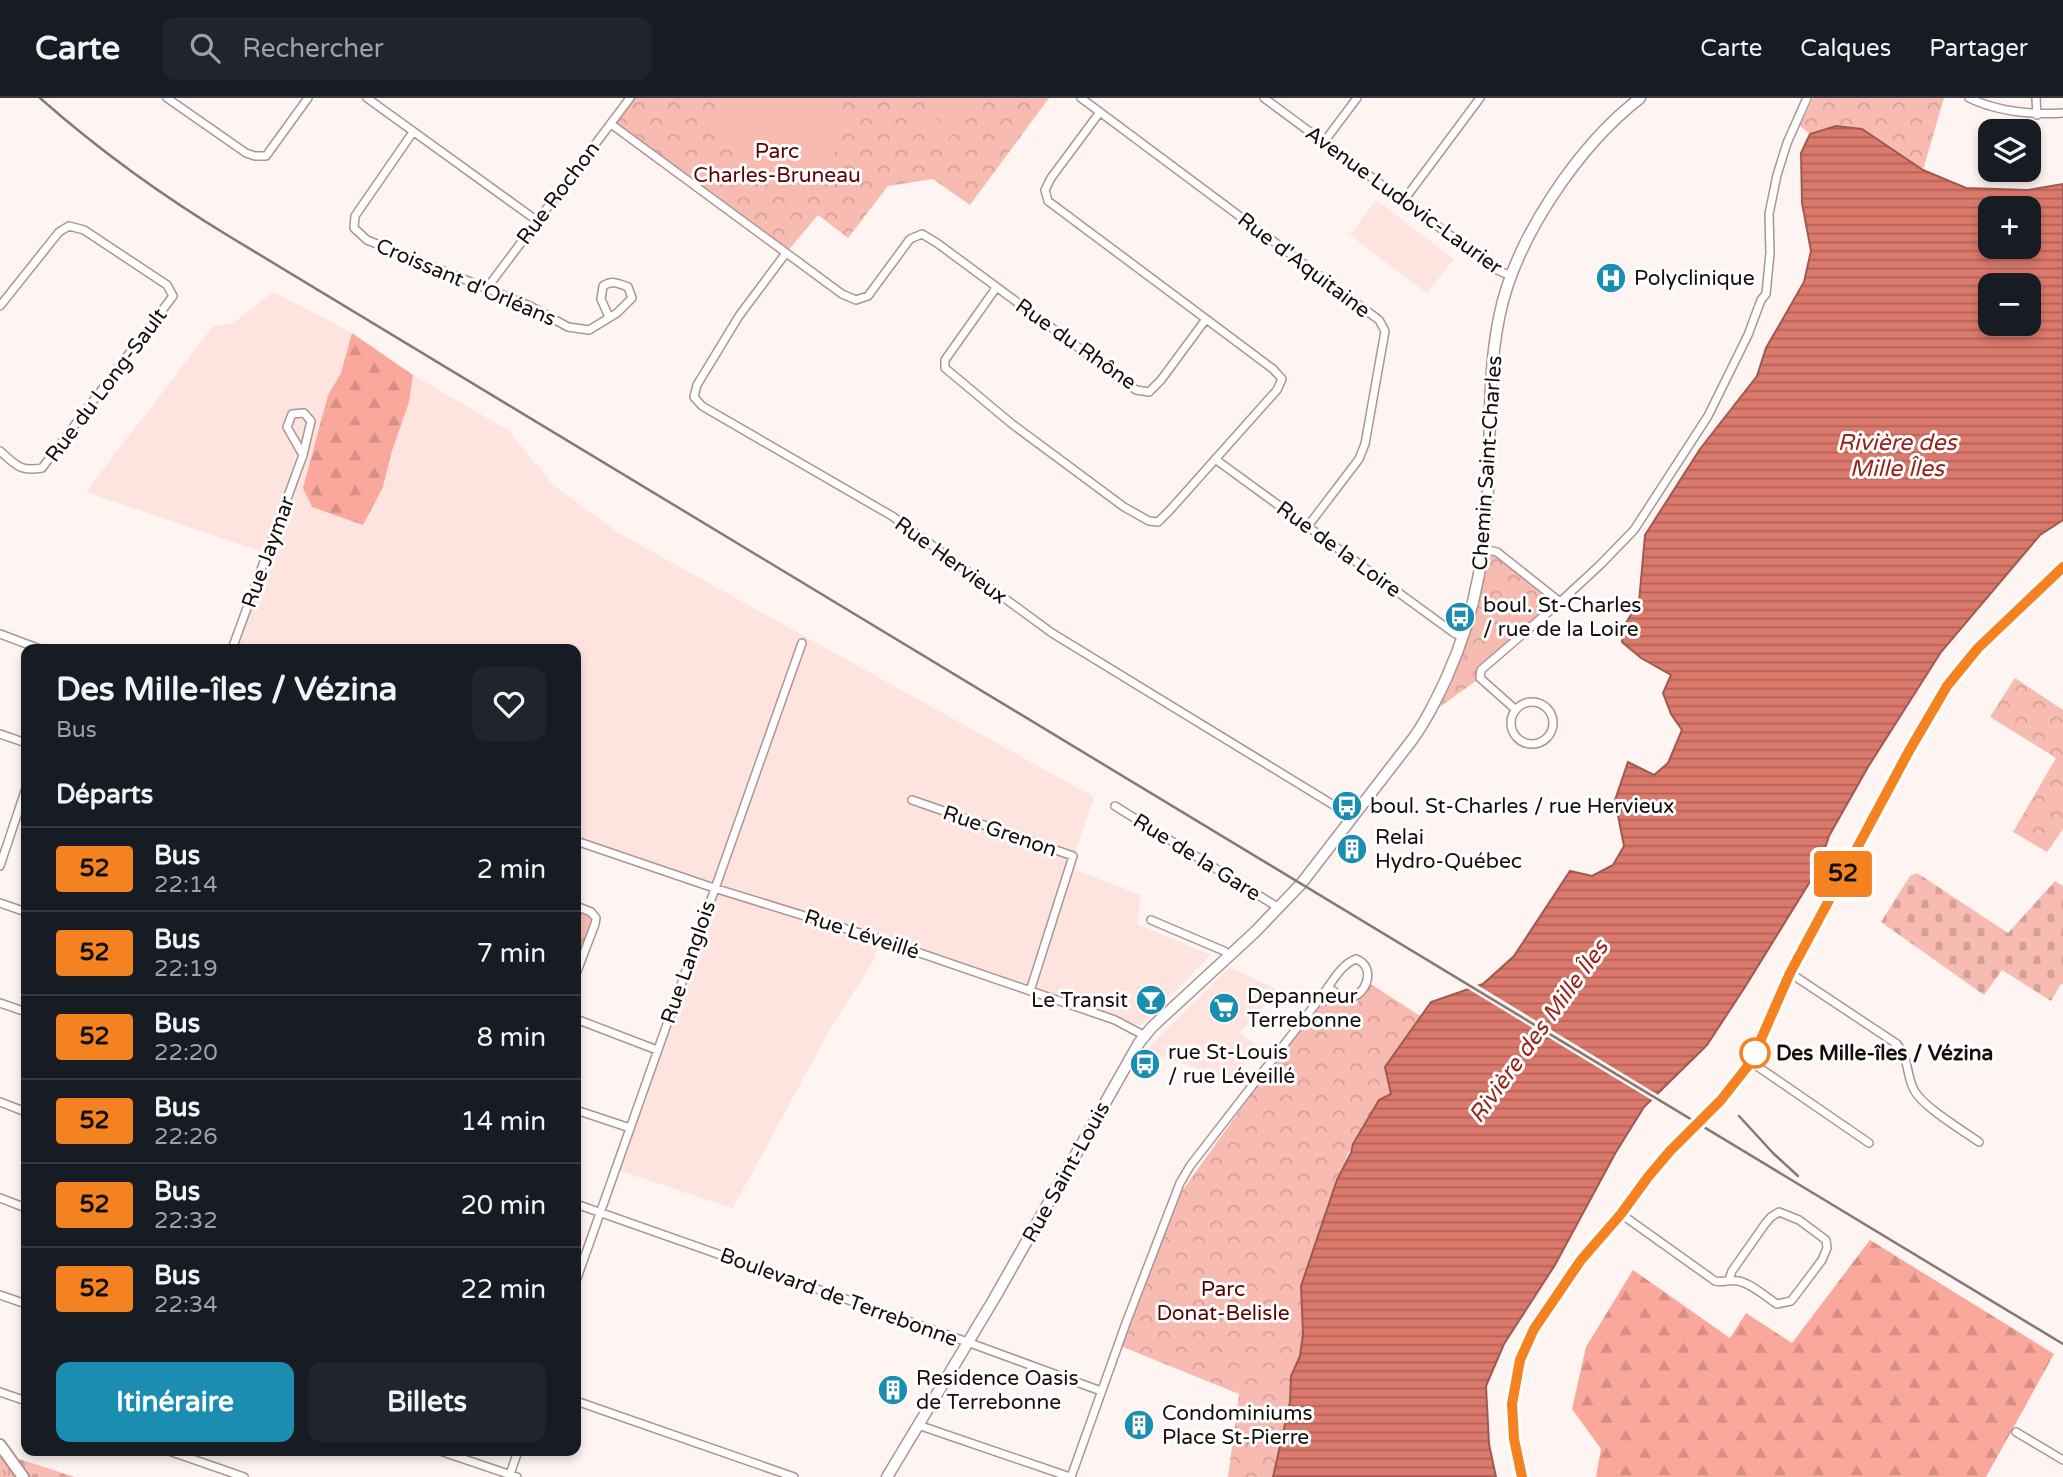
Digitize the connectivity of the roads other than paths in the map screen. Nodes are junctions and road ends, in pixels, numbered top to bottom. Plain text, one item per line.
1 (167, 98) edge
2 (308, 98) edge
3 (367, 98) edge
4 (630, 98) edge
5 (1081, 98) edge
6 (1264, 98) edge
7 (1357, 98) edge
8 (1480, 98) edge
9 (1640, 98) edge
10 (1807, 98) edge
11 (1969, 98) edge
12 (2036, 98) edge
13 (1100, 112) junction
14 (2063, 113) edge
15 (2037, 115) junction
16 (611, 124) junction
17 (413, 132) junction
18 (1324, 142) junction
19 (1404, 200) junction
20 (536, 220) junction
21 (786, 253) junction
22 (1510, 276) junction
23 (487, 288) junction
24 (996, 288) junction
25 (0, 306) edge
26 (609, 317) junction
27 (1206, 319) junction
28 (0, 451) edge
29 (303, 455) junction
30 (1215, 459) junction
31 (1308, 526) junction
32 (1484, 549) junction
33 (2063, 567) edge
34 (1560, 602) junction
35 (0, 634) edge
36 (1464, 637) junction
37 (802, 643) dead end
38 (27, 644) edge
39 (234, 644) edge
40 (1516, 710) junction
41 (0, 734) edge
42 (21, 741) edge
43 (912, 800) dead end
44 (21, 804) edge
45 (1115, 806) dead end
46 (1353, 817) junction
47 (581, 843) edge
48 (0, 866) edge
49 (714, 888) junction
50 (0, 903) edge
51 (1282, 904) junction
52 (581, 908) edge
53 (21, 910) edge
54 (1151, 920) dead end
55 (1230, 956) junction
56 (581, 960) edge
57 (1790, 973) junction
58 (1328, 987) junction
59 (1030, 991) junction
60 (0, 1003) edge
61 (21, 1010) edge
62 (581, 1021) edge
63 (1145, 1036) junction
64 (657, 1049) junction
65 (1751, 1062) junction
66 (0, 1102) edge
67 (21, 1110) edge
68 (581, 1112) edge
69 (629, 1128) junction
70 (1979, 1142) dead end
71 (1869, 1143) dead end
72 (0, 1198) edge
73 (21, 1206) edge
74 (581, 1207) edge
75 (600, 1213) junction
76 (1621, 1214) junction
77 (581, 1267) edge
78 (1729, 1280) junction
79 (0, 1295) edge
80 (21, 1302) edge
81 (968, 1343) junction
82 (1101, 1391) junction
83 (0, 1392) edge
84 (21, 1399) edge
85 (581, 1403) edge
86 (918, 1424) junction
87 (2016, 1432) dead end
88 (0, 1445) edge
89 (183, 1456) edge
90 (454, 1456) edge
91 (517, 1456) edge
92 (2063, 1460) edge
93 (512, 1476) edge
94 (23, 1477) edge
95 (244, 1477) edge
96 (794, 1477) edge
97 (887, 1477) edge
98 (1071, 1477) edge
99 (1522, 1477) edge

1 - 2 street
3 - 17 street
4 - 16 street, Rue Rochon
5 - 13 street, Rue d'Aquitaine
6 - 18 street, Avenue Ludovic-Laurier
7 - 18 street
8 - 19 street
9 - 22 main road, Chemin Saint-Charles
10 - 34 street
11 - 15 street
12 - 15 street
13 - 27 street
13 - 31 street, Rue d'Aquitaine
14 - 15 street
16 - 20 street, Rue Rochon
16 - 21 street
17 - 20 street
17 - 23 street, Croissant d'Orléans
18 - 19 street, Avenue Ludovic-Laurier
19 - 22 street, Avenue Ludovic-Laurier
20 - 23 street, Rue Rochon
21 - 24 street
21 - 46 street, Rue Hervieux
22 - 32 main road, Chemin Saint-Charles
23 - 26 street, Croissant d'Orléans
24 - 27 street, Rue du Rhône
24 - 30 street
25 - 28 street, Rue du Long-Sault
26 - 26 street, Croissant d'Orléans
27 - 30 street
29 - 29 street, Rue Jaymar
29 - 39 street, Rue Jaymar
30 - 31 street, Rue de la Loire
31 - 36 street, Rue de la Loire
32 - 34 street
32 - 36 main road, Chemin Saint-Charles
33 - 57 main road
34 - 40 street
35 - 38 street
36 - 46 main road, Chemin Saint-Charles
37 - 49 street, Rue Langlois
40 - 40 street
41 - 42 street
43 - 59 street, Rue Grenon
44 - 48 street
45 - 51 street, Rue de la Gare
46 - 51 main road, Chemin Saint-Charles
47 - 49 street, Rue Léveillé
49 - 59 street, Rue Léveillé
49 - 64 street, Rue Langlois
50 - 53 street
51 - 55 main road, Rue Saint-Louis
52 - 56 street
54 - 55 street
55 - 63 main road, Rue Saint-Louis
57 - 65 main road
57 - 70 street
58 - 58 street
58 - 82 street
59 - 63 street, Rue Léveillé
60 - 61 street
62 - 64 street
63 - 81 main road, Rue Saint-Louis
64 - 69 street, Rue Langlois
65 - 71 street
65 - 76 main road
66 - 67 street
68 - 69 street
69 - 75 street, Rue Langlois
72 - 73 street
74 - 75 street, Boulevard de Terrebonne
75 - 77 street, Rue Langlois
75 - 81 street, Boulevard de Terrebonne
76 - 78 street
76 - 99 main road
78 - 78 street
79 - 80 street
81 - 82 street, Boulevard de Terrebonne
81 - 86 main road, Rue Saint-Louis
82 - 98 street
83 - 84 street
85 - 96 street
86 - 97 main road, Rue Saint-Louis
86 - 98 street
87 - 92 street
88 - 94 main road
89 - 95 street
90 - 93 street
91 - 93 street

